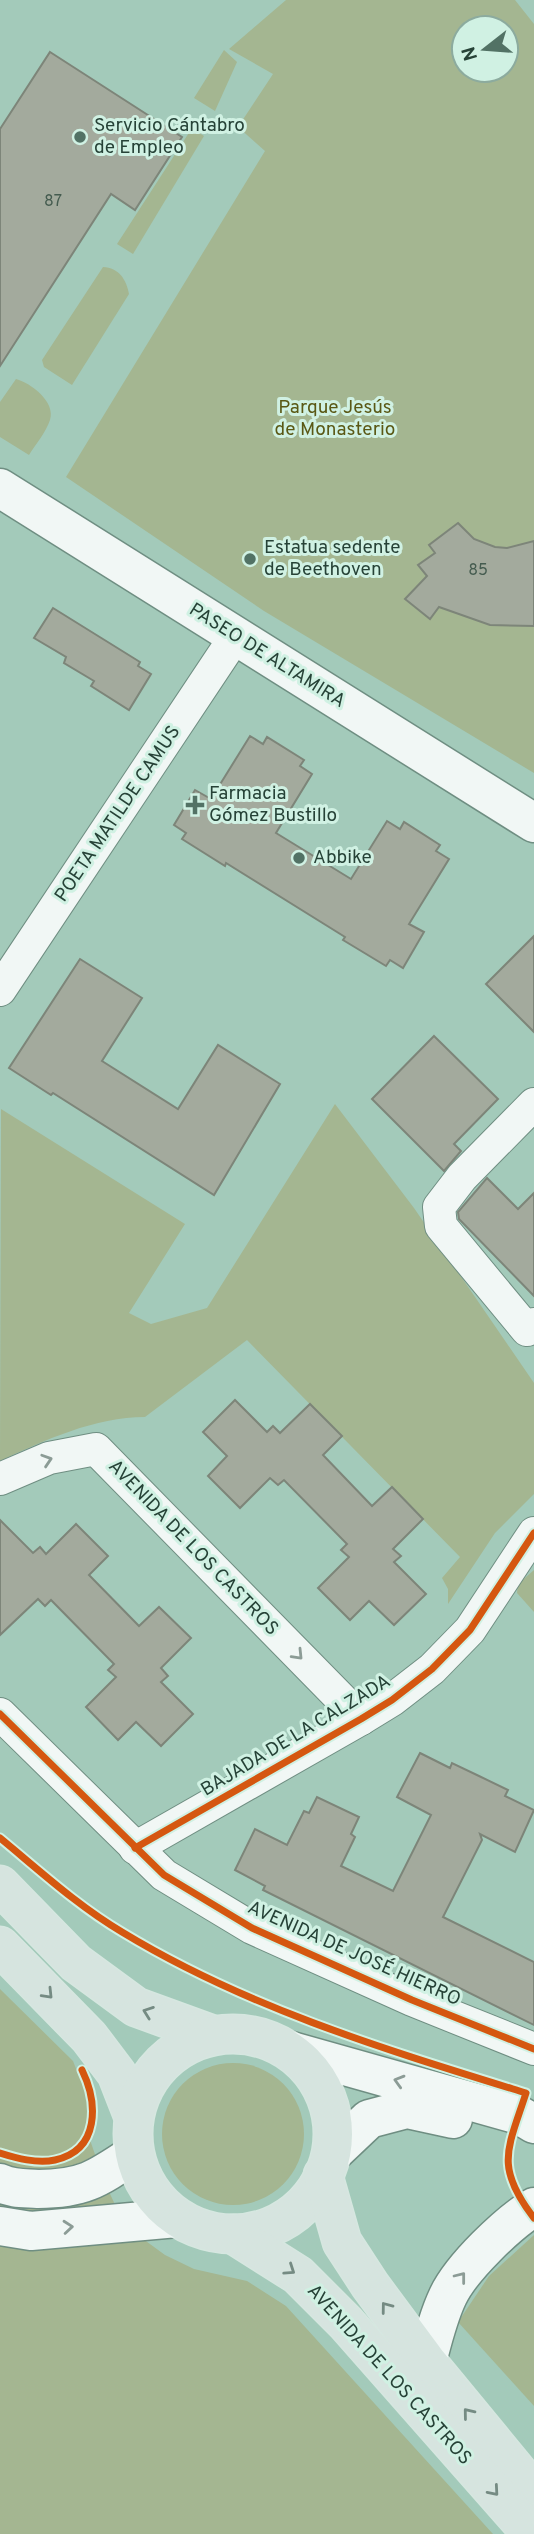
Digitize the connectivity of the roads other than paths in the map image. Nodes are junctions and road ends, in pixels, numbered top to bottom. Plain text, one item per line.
1 (0, 488) edge
2 (235, 638) junction
3 (534, 823) edge
4 (0, 990) edge
5 (534, 1104) edge
6 (534, 1324) edge
7 (0, 1479) edge
8 (534, 1533) edge
9 (0, 1713) edge
10 (361, 1719) junction
11 (135, 1848) junction
12 (0, 1885) edge
13 (0, 1946) edge
14 (213, 2035) junction
15 (534, 2049) edge
16 (288, 2050) junction
17 (133, 2115) junction
18 (534, 2126) edge
19 (134, 2154) junction
20 (327, 2164) junction
21 (0, 2183) edge
22 (534, 2207) edge
23 (177, 2218) junction
24 (0, 2226) edge
25 (233, 2234) junction
26 (427, 2362) junction
27 (534, 2492) edge
28 (531, 2534) edge

1 - 2 main road, PASEO DE ALTAMIRA
2 - 3 main road, PASEO DE ALTAMIRA
2 - 4 street, POETA MATILDE CAMUS
5 - 6 street
7 -> 10 street, AVENIDA DE LOS CASTROS
8 - 10 street, BAJADA DE LA CALZADA
9 - 11 street
10 - 11 street, BAJADA DE LA CALZADA
11 - 15 street, AVENIDA DE JOSÉ HIERRO
14 -> 12 main road
13 -> 17 main road
14 - 16 main road
14 - 17 main road
18 -> 16 main road
16 - 20 main road
17 - 19 main road
18 - 20 main road
19 - 21 main road
19 - 23 main road
20 - 25 main road
26 -> 20 main road, AVENIDA DE LOS CASTROS
26 -> 22 main road
24 -> 23 main road
23 - 25 main road
25 -> 28 main road, AVENIDA DE LOS CASTROS
27 -> 26 main road, AVENIDA DE LOS CASTROS

